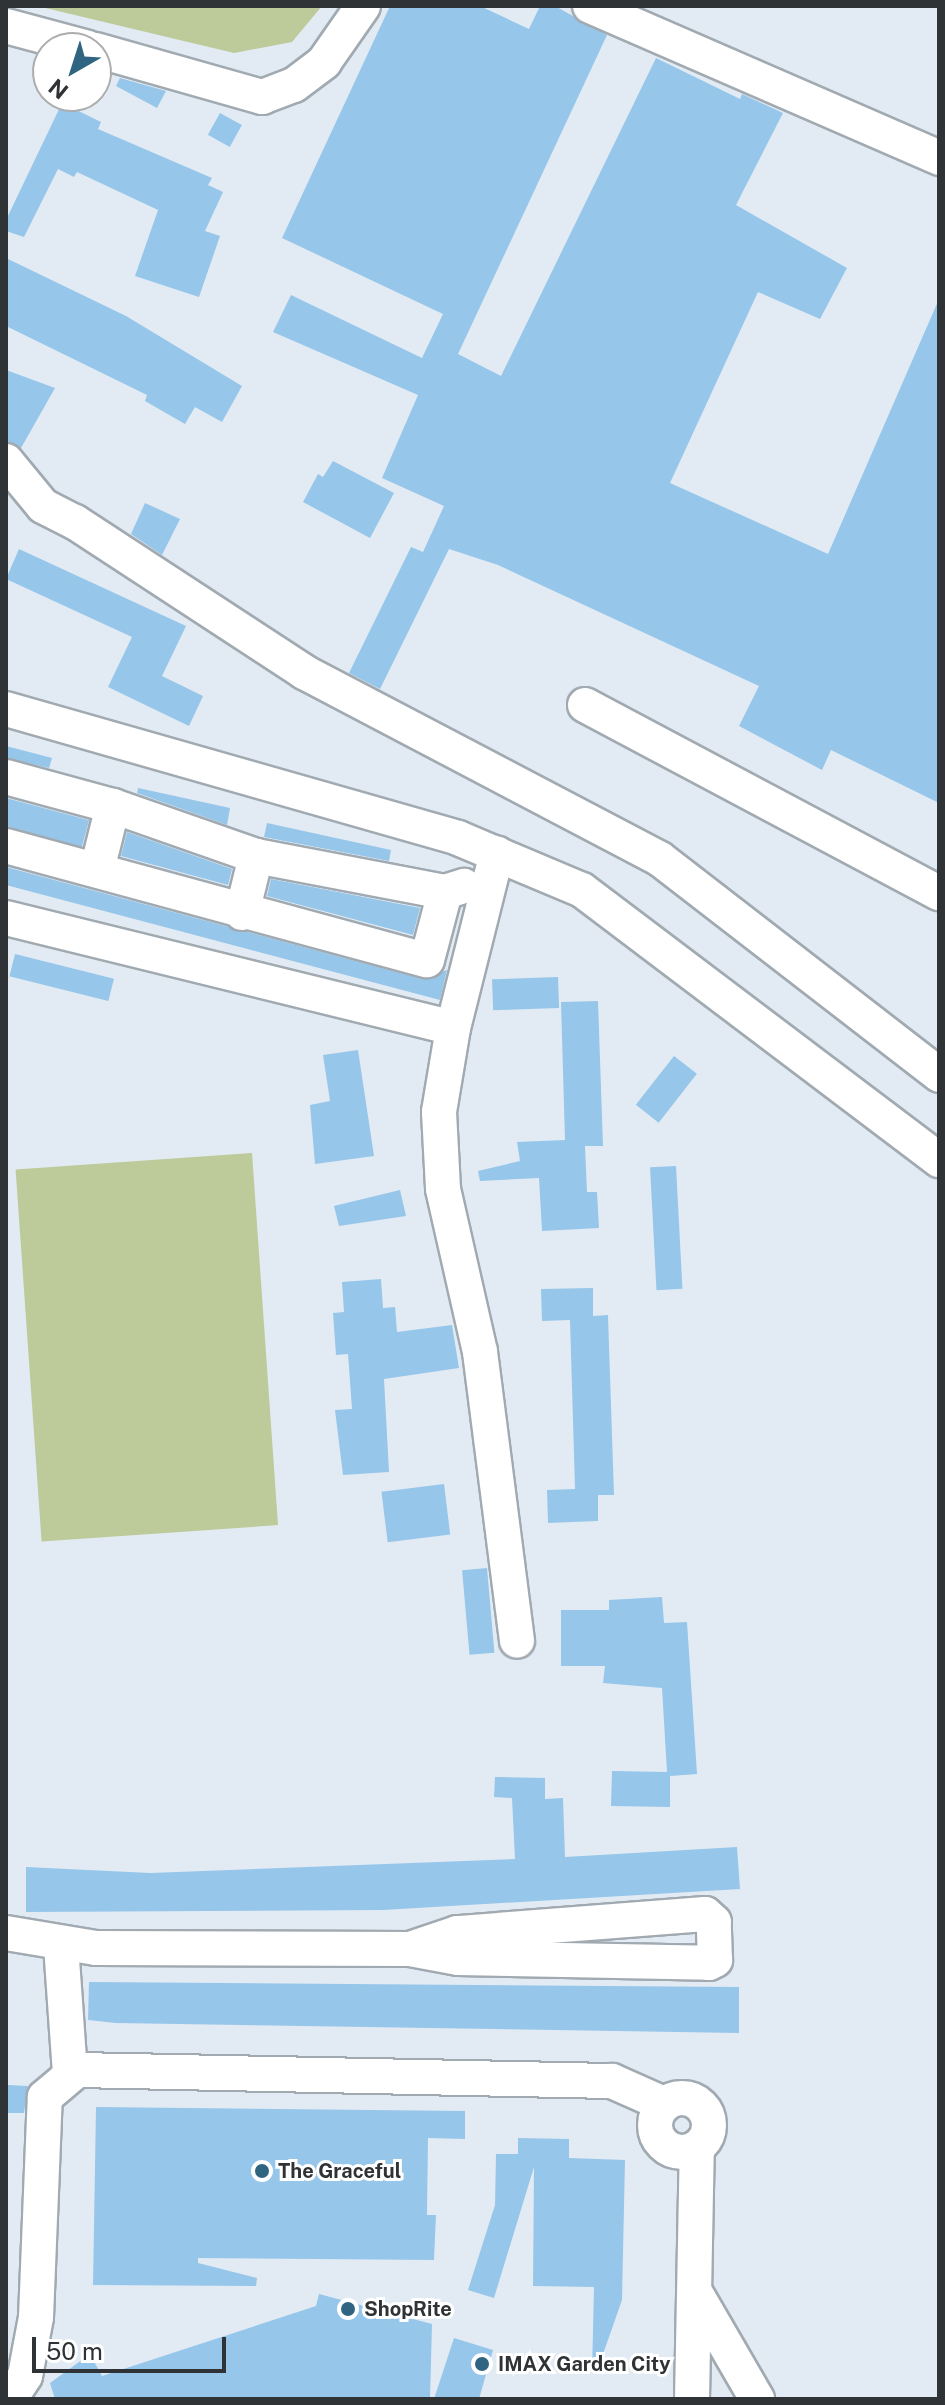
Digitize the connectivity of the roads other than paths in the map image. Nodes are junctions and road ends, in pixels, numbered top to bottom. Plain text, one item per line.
1 (363, 6) edge
2 (590, 6) edge
3 (6, 26) edge
4 (32, 33) edge
5 (112, 55) edge
6 (939, 158) edge
7 (6, 461) edge
8 (585, 705) dead end
9 (6, 709) edge
10 (6, 777) edge
11 (113, 806) junction
12 (6, 846) edge
13 (256, 856) junction
14 (494, 865) junction
15 (97, 870) junction
16 (445, 892) junction
17 (939, 893) edge
18 (242, 913) junction
19 (6, 918) edge
20 (453, 1028) junction
21 (939, 1075) edge
22 (939, 1160) edge
23 (517, 1641) dead end
24 (6, 1933) edge
25 (61, 1945) junction
26 (410, 1949) junction
27 (70, 2074) junction
28 (695, 2292) junction
29 (10, 2399) edge
30 (692, 2399) edge
31 (757, 2399) edge

1 - 5 street
2 - 6 street
3 - 4 street
7 - 21 street
8 - 17 street
9 - 14 street
10 - 11 street
11 - 13 street
11 - 15 street
12 - 15 street
13 - 16 street
13 - 18 street
14 - 16 street
14 - 20 street
14 - 22 street
15 - 18 street
16 - 18 street
19 - 20 street
20 - 23 street
24 - 25 street
25 - 26 street
25 - 27 street
26 - 26 street
27 - 28 street
27 - 29 street
28 - 30 street
28 - 31 street

